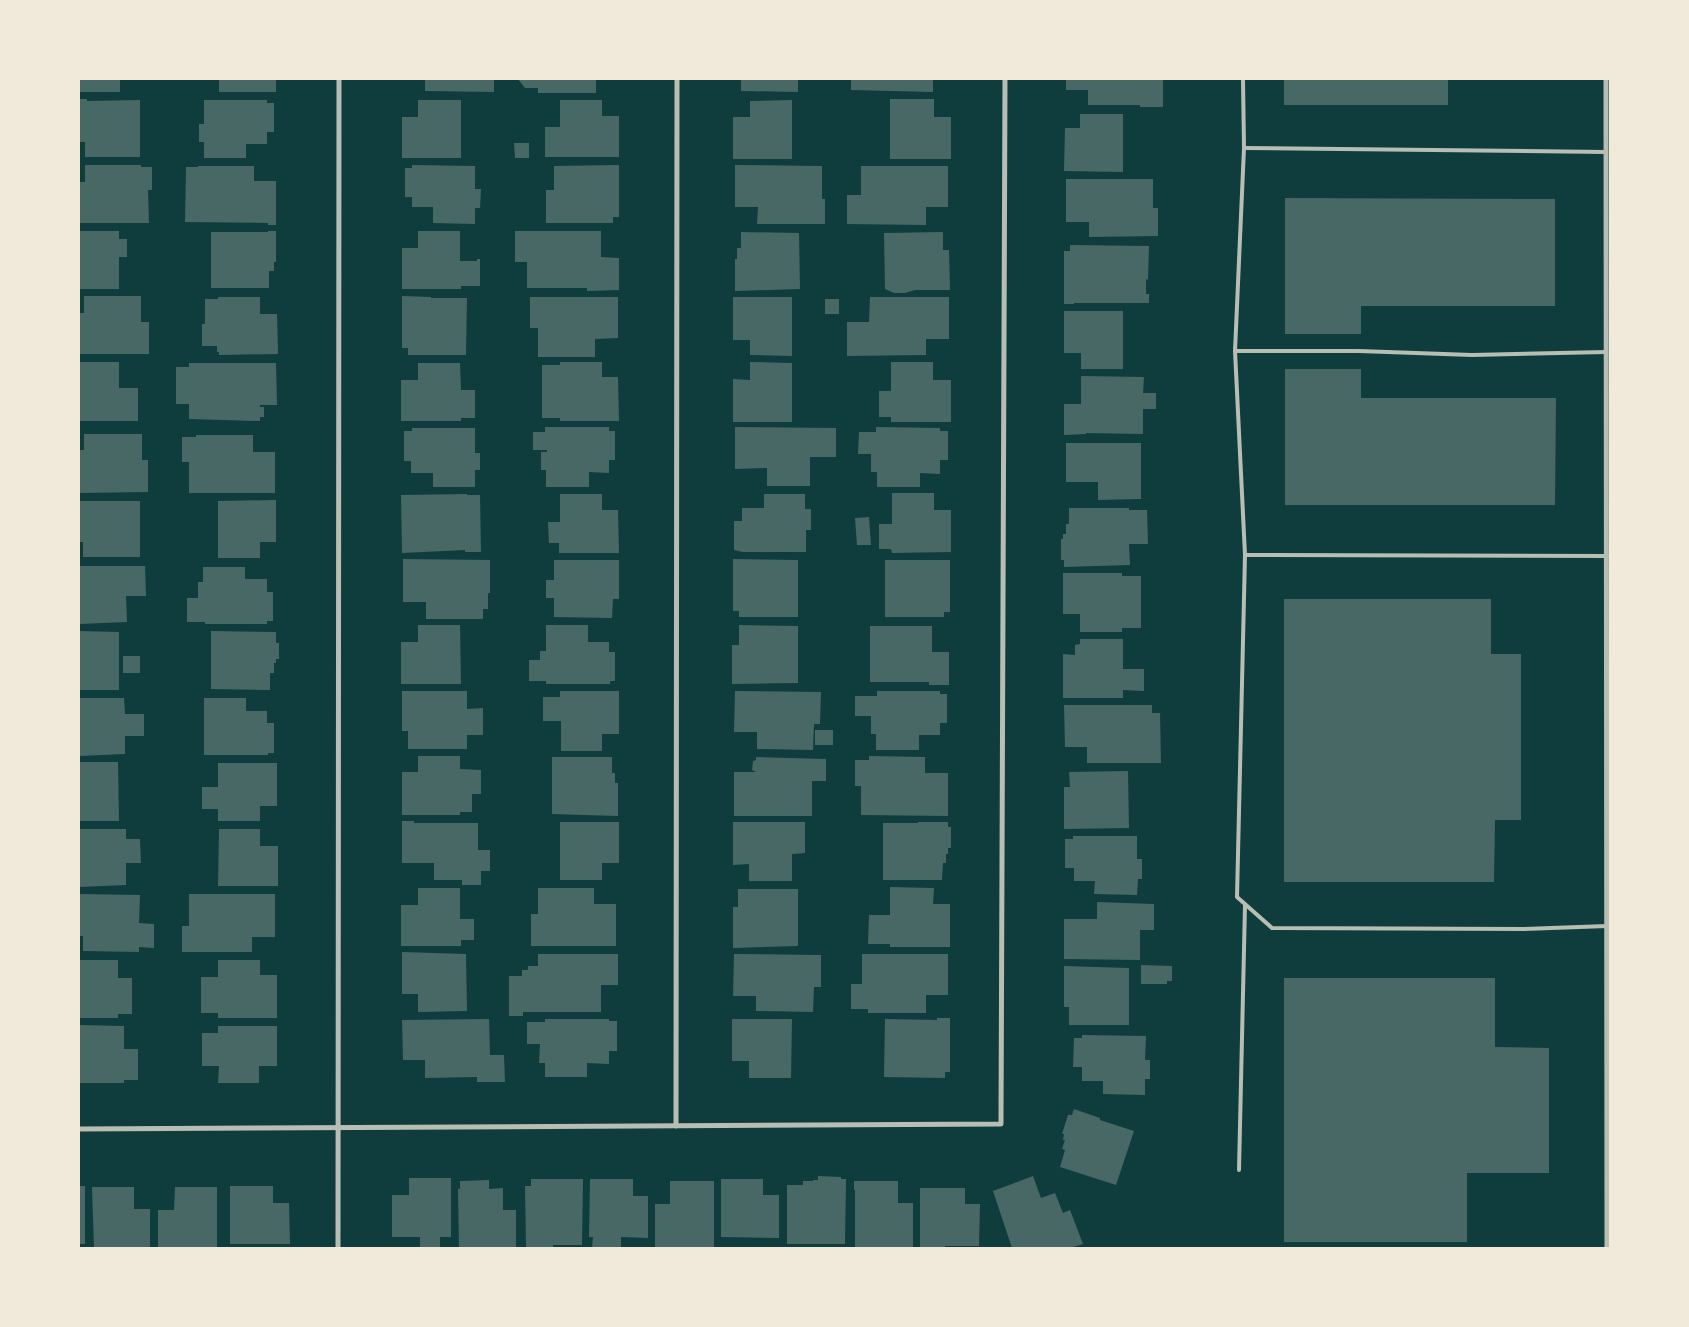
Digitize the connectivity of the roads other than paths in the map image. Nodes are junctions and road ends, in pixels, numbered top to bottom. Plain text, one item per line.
1 (340, 79) edge
2 (677, 79) edge
3 (1005, 79) edge
4 (1243, 79) edge
5 (1606, 79) edge
6 (1244, 148) junction
7 (1606, 152) junction
8 (1608, 317) edge
9 (1236, 351) junction
10 (1606, 352) junction
11 (1245, 555) junction
12 (1607, 556) junction
13 (1609, 746) edge
14 (1245, 905) junction
15 (1607, 926) junction
16 (1609, 1033) edge
17 (676, 1126) junction
18 (337, 1127) junction
19 (79, 1129) edge
20 (1239, 1170) dead end
21 (338, 1248) edge
22 (1608, 1248) edge

1 - 18 street
2 - 17 street
3 - 17 street
4 - 6 lane
5 - 7 street
6 - 7 lane
6 - 9 lane
7 - 8 street
8 - 10 street
9 - 10 lane
9 - 11 lane
10 - 12 street
11 - 12 lane
11 - 14 lane
12 - 13 street
13 - 15 street
14 - 15 lane
14 - 20 lane
15 - 16 street
16 - 22 street
17 - 18 street
18 - 19 street
18 - 21 street

